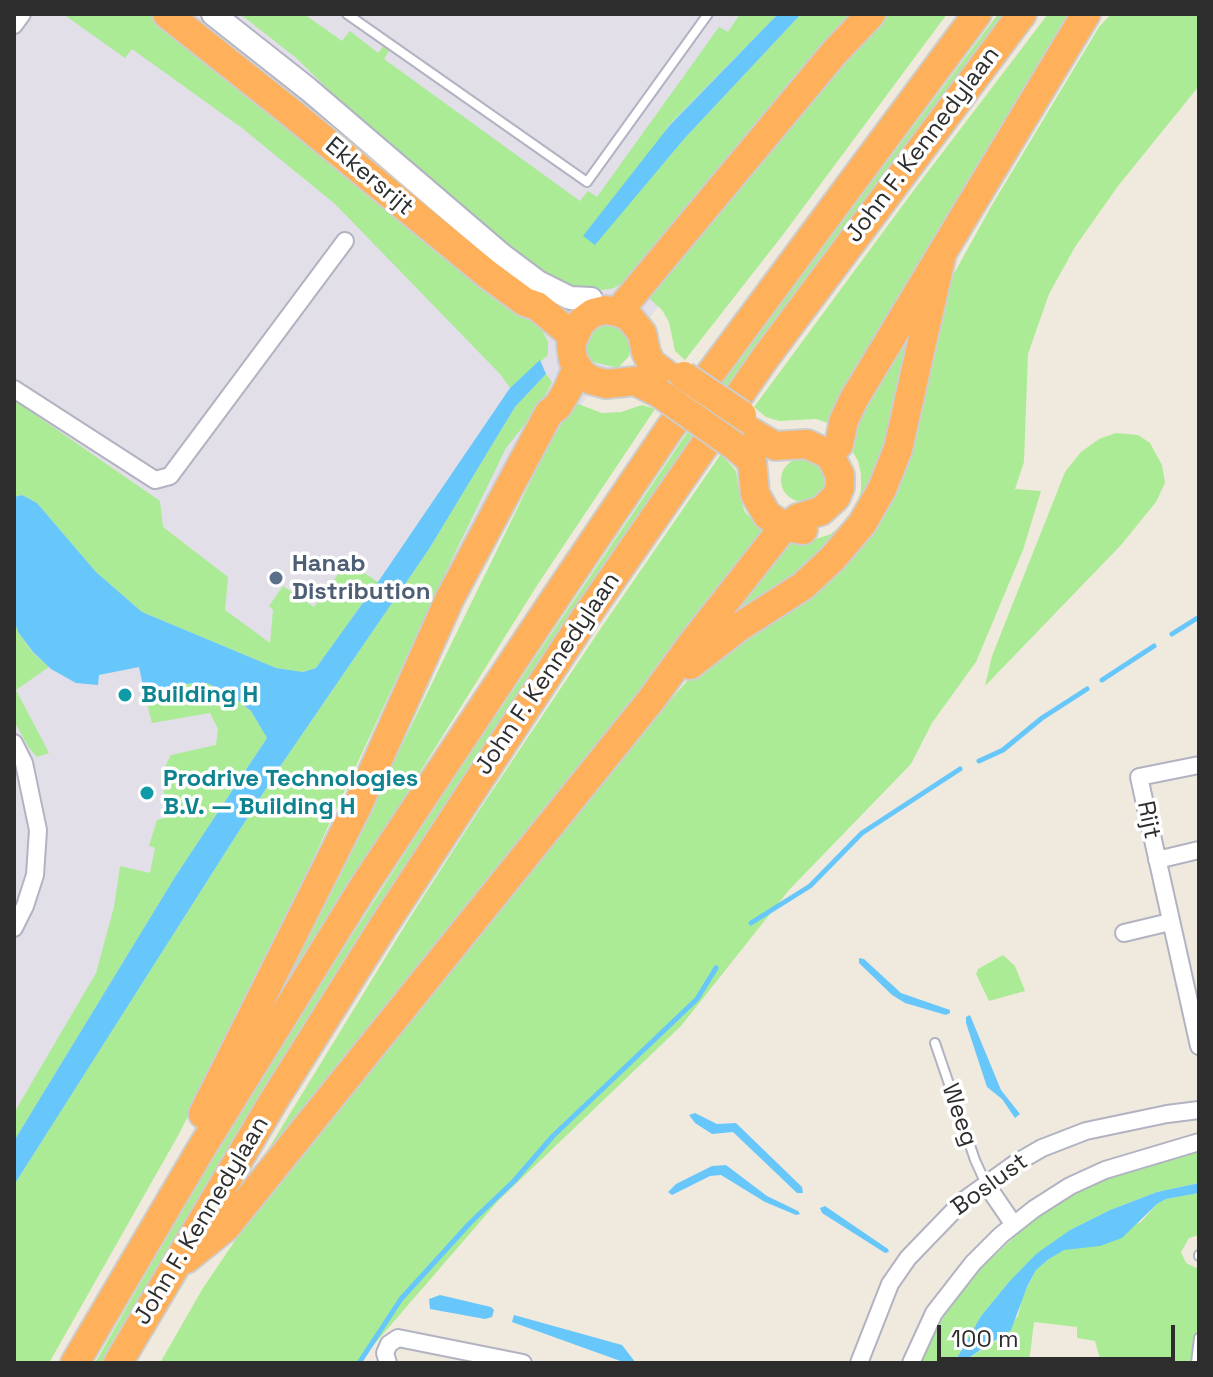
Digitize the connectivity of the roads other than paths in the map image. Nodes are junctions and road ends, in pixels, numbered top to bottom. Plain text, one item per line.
1 (22, 14) edge
2 (167, 14) edge
3 (213, 14) edge
4 (347, 14) edge
5 (708, 14) edge
6 (871, 14) edge
7 (977, 14) edge
8 (1022, 14) edge
9 (1086, 14) edge
10 (14, 25) edge
11 (345, 241) dead end
12 (941, 258) junction
13 (532, 292) junction
14 (623, 306) junction
15 (584, 317) junction
16 (577, 367) junction
17 (668, 380) junction
18 (14, 389) edge
19 (549, 413) junction
20 (745, 433) junction
21 (839, 444) junction
22 (785, 527) junction
23 (651, 700) junction
24 (14, 743) edge
25 (1199, 765) edge
26 (1199, 850) edge
27 (1157, 860) junction
28 (1170, 922) junction
29 (14, 928) edge
30 (1124, 933) dead end
31 (935, 1043) dead end
32 (1199, 1046) edge
33 (1199, 1110) edge
34 (1199, 1142) edge
35 (986, 1184) junction
36 (1014, 1225) junction
37 (128, 1270) junction
38 (170, 1272) junction
39 (1199, 1338) edge
40 (75, 1363) edge
41 (118, 1363) edge
42 (388, 1363) edge
43 (523, 1363) edge
44 (859, 1363) edge
45 (911, 1363) edge
46 (1196, 1363) edge

1 - 10 street
2 - 13 highway, Ekkersrijt
3 - 13 main road, Ekkersrijt
4 - 5 lane
6 - 14 highway
7 - 37 highway, John F. Kennedylaan
8 - 38 highway, John F. Kennedylaan
9 - 12 highway
11 - 18 street
12 - 21 highway
12 - 23 highway
13 - 15 main road, Ekkersrijt
13 - 15 highway, Ekkersrijt
13 - 19 highway
14 - 15 highway
14 - 17 highway
15 - 16 highway
16 - 17 highway
16 - 19 highway
17 - 20 highway, bridge
19 - 37 highway
20 - 21 highway
20 - 22 highway
20 - 22 highway
21 - 22 highway
22 - 23 highway
23 - 38 highway
24 - 29 street
25 - 27 street, Rijt
26 - 27 street
27 - 28 street, Rijt
28 - 30 street
28 - 32 street, Rijt
31 - 35 lane, Weeg
33 - 35 street, Boslust
34 - 36 street
35 - 36 street, Weeg
35 - 44 street, Boslust
36 - 45 street
37 - 40 highway, John F. Kennedylaan
38 - 41 highway, John F. Kennedylaan
39 - 46 lane
42 - 43 street

